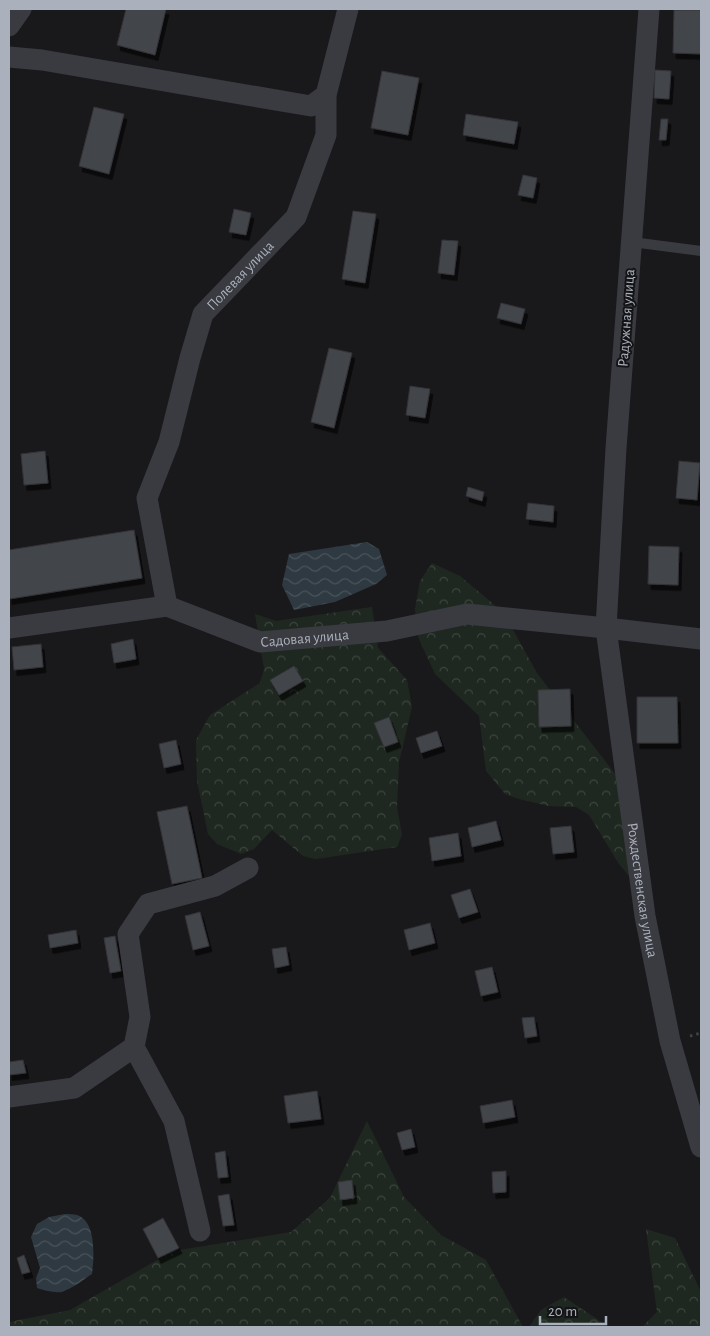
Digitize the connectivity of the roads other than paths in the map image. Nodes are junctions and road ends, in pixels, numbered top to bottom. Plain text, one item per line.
1 (21, 9) edge
2 (348, 9) edge
3 (649, 9) edge
4 (9, 26) edge
5 (9, 57) edge
6 (326, 95) junction
7 (632, 242) junction
8 (701, 251) edge
9 (167, 606) junction
10 (9, 628) edge
11 (606, 628) junction
12 (701, 639) edge
13 (248, 868) dead end
14 (134, 1047) junction
15 (9, 1097) edge
16 (701, 1147) edge
17 (200, 1232) dead end

1 - 4 street
2 - 6 street, Полевая улица
3 - 7 street, Радужная улица
5 - 6 street
6 - 9 street, Полевая улица
7 - 8 lane
7 - 11 street, Радужная улица
9 - 10 street, Садовая улица
9 - 11 street, Садовая улица
11 - 12 street, Садовая улица
11 - 16 street, Рождественская улица
13 - 14 street
14 - 15 street
14 - 17 street

